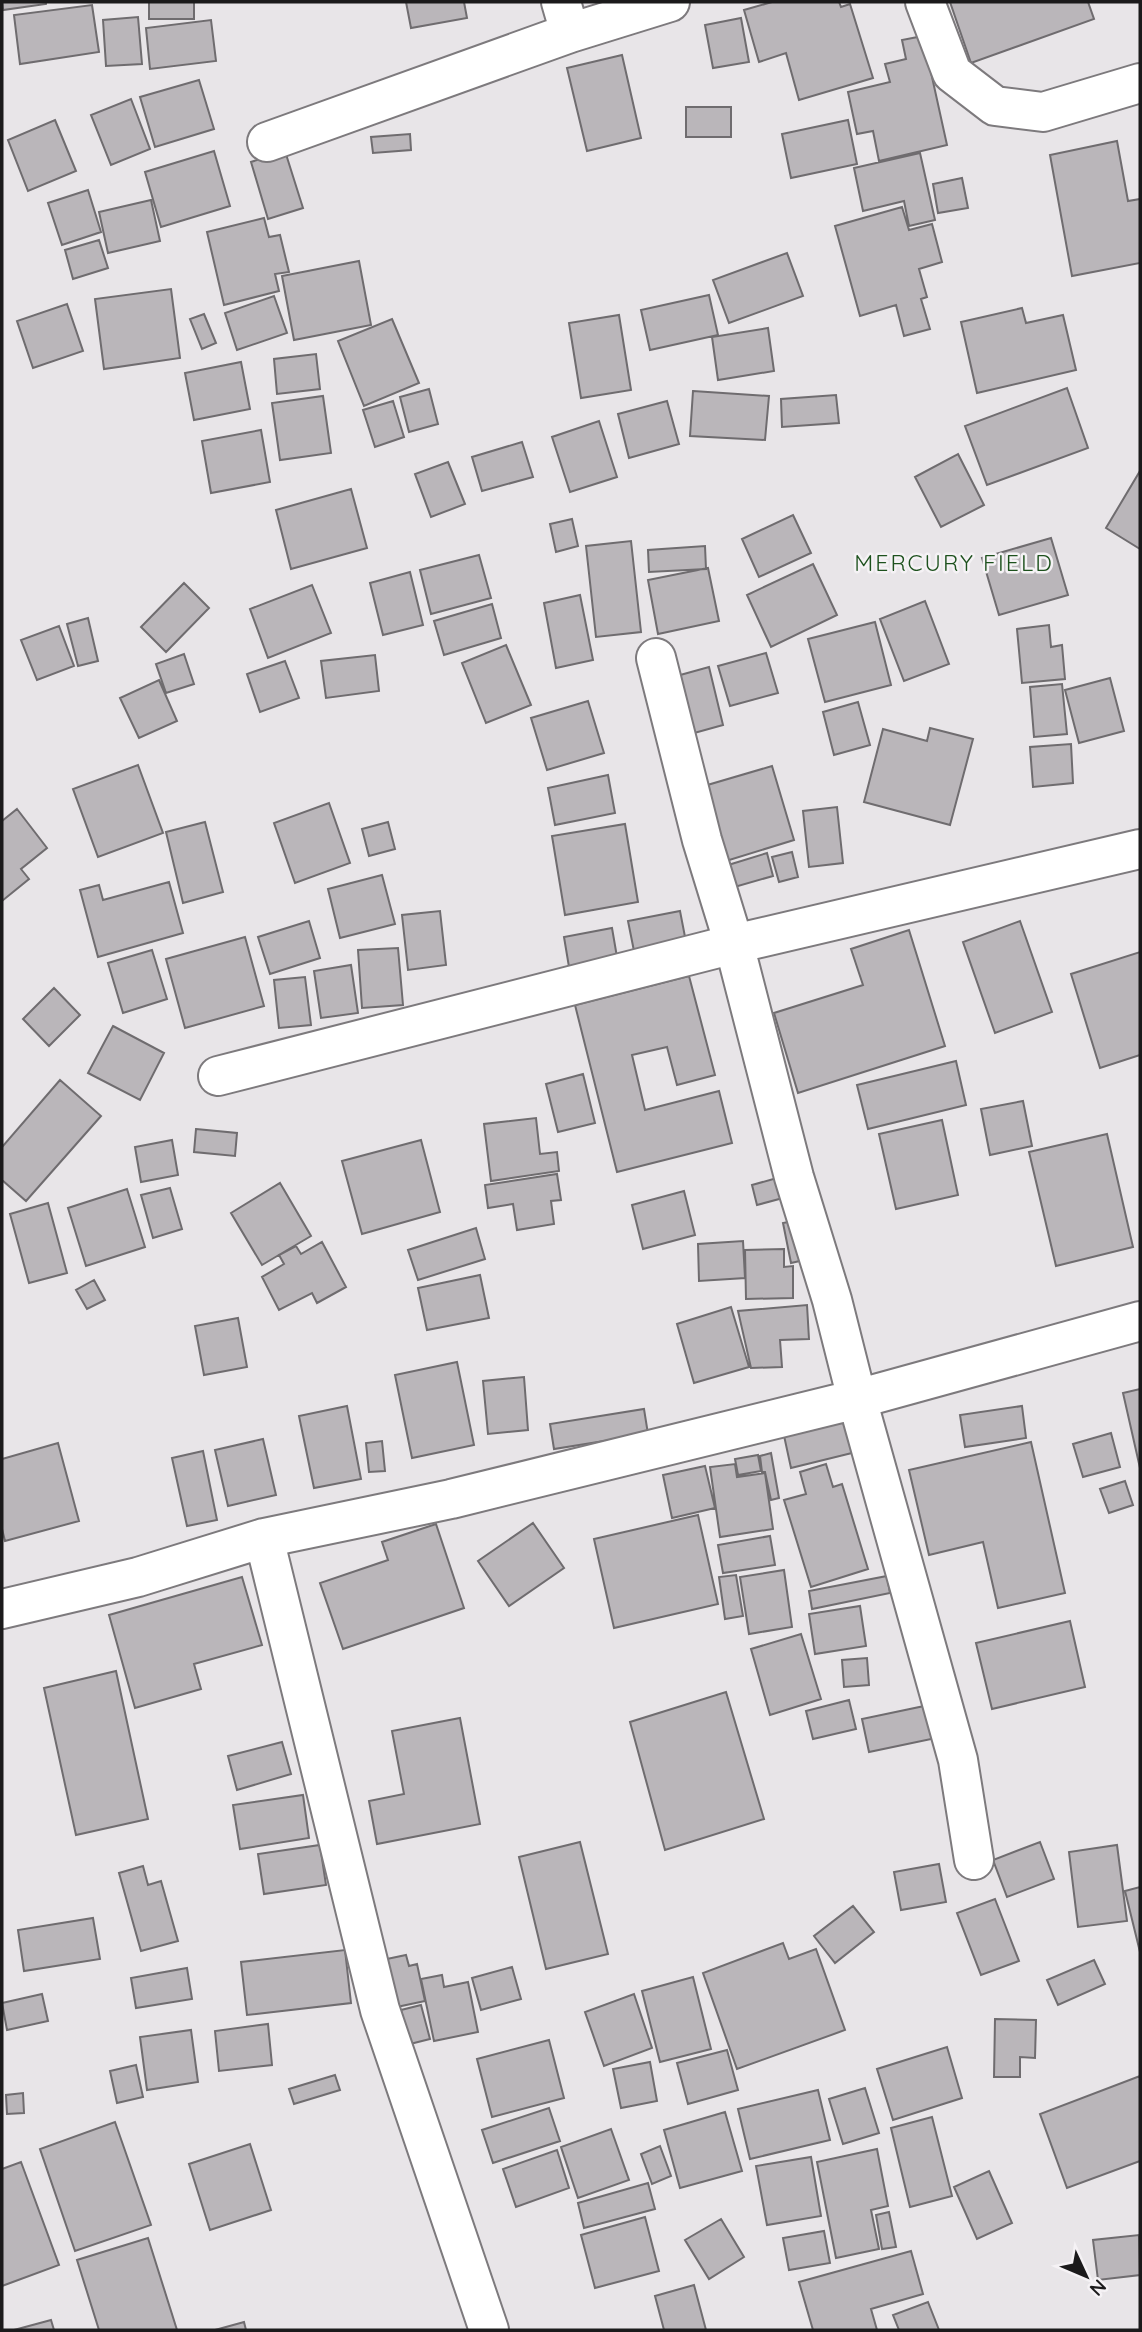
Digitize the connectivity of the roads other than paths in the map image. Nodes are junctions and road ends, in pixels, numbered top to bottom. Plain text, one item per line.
1 (670, 2) edge
2 (925, 2) edge
3 (566, 18) edge
4 (1140, 83) edge
5 (267, 142) dead end
6 (656, 658) dead end
7 (1140, 849) edge
8 (734, 944) junction
9 (218, 1076) dead end
10 (1140, 1321) edge
11 (857, 1399) junction
12 (264, 1538) junction
13 (2, 1609) edge
14 (974, 1860) dead end
15 (489, 2330) edge

1 - 3 street
2 - 4 street
3 - 5 street
6 - 8 street
7 - 8 street
8 - 9 street
8 - 11 street
10 - 11 street
11 - 12 street
11 - 14 street
12 - 13 street
12 - 15 street

